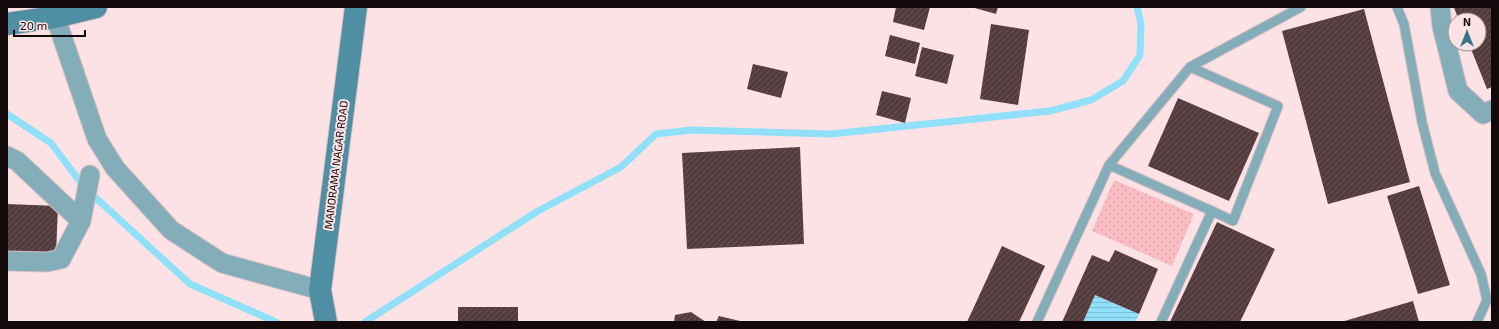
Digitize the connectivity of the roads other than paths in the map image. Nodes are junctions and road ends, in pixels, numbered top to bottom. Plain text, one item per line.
1 (96, 7) edge
2 (356, 7) edge
3 (1301, 7) edge
4 (1398, 7) edge
5 (1440, 7) edge
6 (54, 12) edge
7 (7, 24) edge
8 (1190, 67) junction
9 (1492, 110) edge
10 (7, 156) edge
11 (1109, 165) junction
12 (90, 175) dead end
13 (1212, 211) junction
14 (81, 220) junction
15 (7, 261) edge
16 (320, 290) junction
17 (326, 322) edge
18 (1037, 322) edge
19 (1161, 322) edge
20 (1477, 322) edge

1 - 6 street
2 - 16 street, MANORAMA NAGAR ROAD
3 - 8 lane
4 - 20 lane
5 - 9 street
6 - 7 street
6 - 16 street
8 - 11 lane
8 - 13 lane
10 - 14 street
11 - 13 lane
11 - 18 lane
12 - 14 street
13 - 19 lane
14 - 15 street
16 - 17 street, MANORAMA NAGAR ROAD

